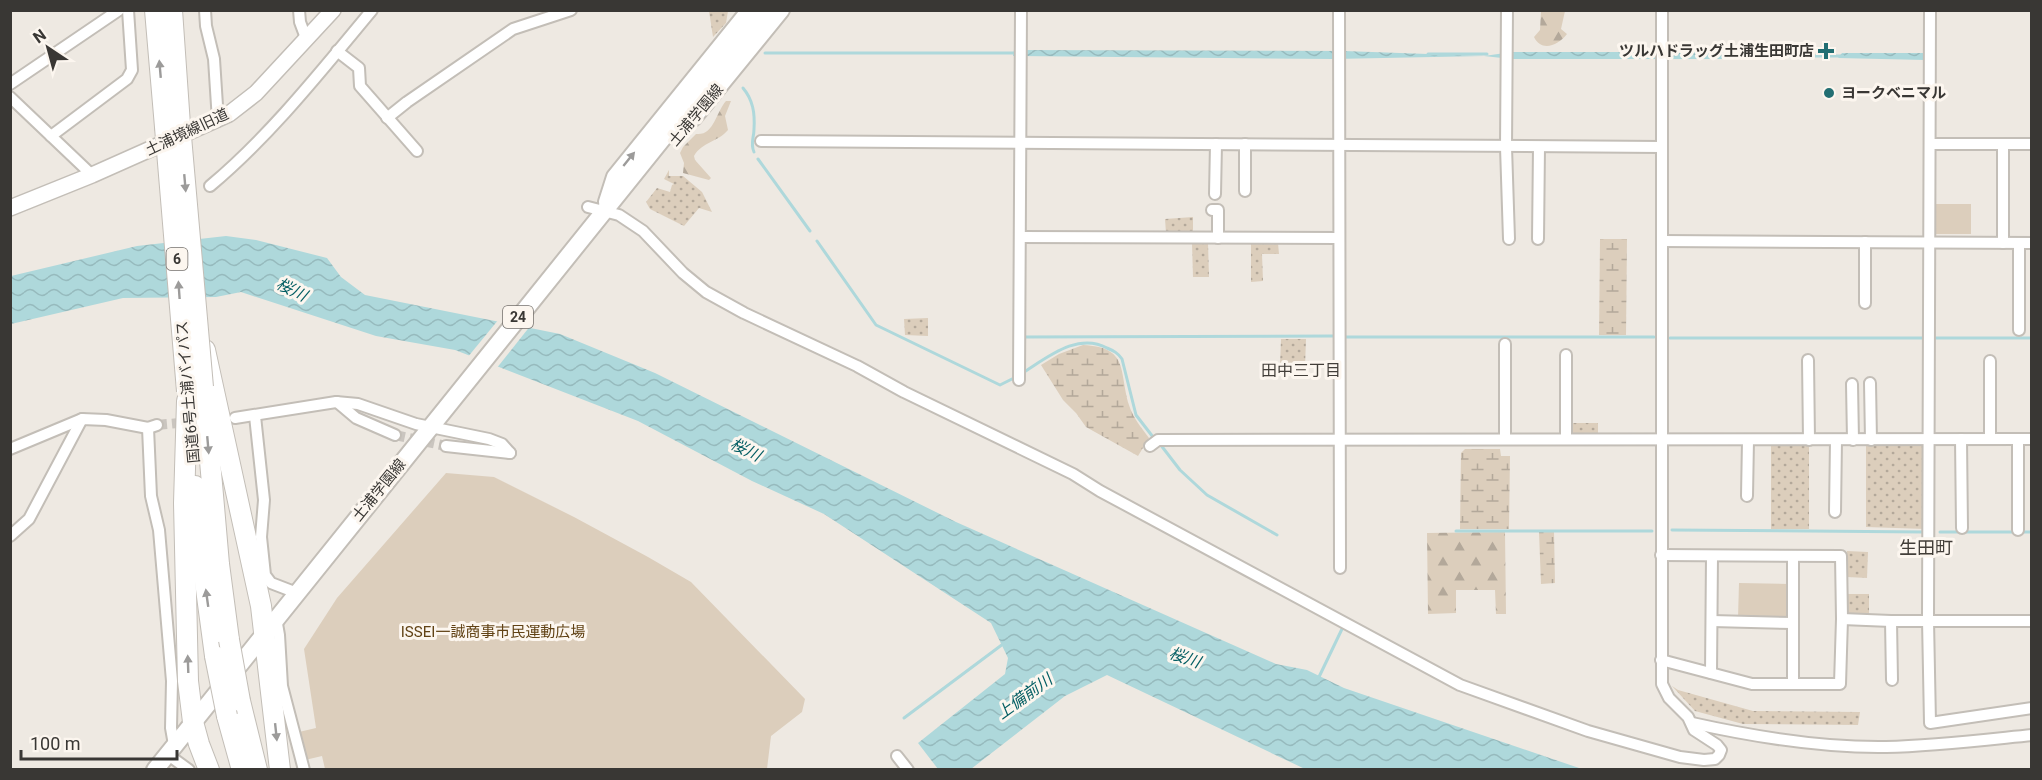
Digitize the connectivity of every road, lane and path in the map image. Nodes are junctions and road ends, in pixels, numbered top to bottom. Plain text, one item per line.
1 (118, 10) edge
2 (128, 10) edge
3 (155, 10) edge
4 (172, 10) edge
5 (205, 10) edge
6 (299, 10) edge
7 (333, 10) edge
8 (372, 10) edge
9 (572, 10) edge
10 (736, 10) edge
11 (750, 10) edge
12 (766, 10) edge
13 (781, 10) edge
14 (1020, 10) edge
15 (1339, 10) edge
16 (1507, 10) edge
17 (1662, 10) edge
18 (1930, 10) edge
19 (734, 31) junction
20 (306, 38) junction
21 (337, 51) junction
22 (10, 84) edge
23 (10, 97) edge
24 (387, 118) junction
25 (218, 121) junction
26 (173, 126) junction
27 (51, 136) junction
28 (761, 141) dead end
29 (1020, 142) junction
30 (1216, 144) junction
31 (1245, 144) junction
32 (1930, 144) junction
33 (2003, 144) junction
34 (2031, 144) edge
35 (1338, 145) junction
36 (1506, 147) junction
37 (1539, 147) junction
38 (1662, 147) junction
39 (417, 150) dead end
40 (92, 175) junction
41 (210, 186) dead end
42 (1245, 191) dead end
43 (1215, 194) dead end
44 (10, 208) edge
45 (1212, 210) dead end
46 (596, 213) junction
47 (1020, 237) junction
48 (1218, 238) junction
49 (1339, 238) junction
50 (1509, 239) dead end
51 (1538, 239) dead end
52 (1662, 241) junction
53 (1865, 242) junction
54 (1930, 243) junction
55 (2003, 243) junction
56 (2019, 243) junction
57 (2031, 243) edge
58 (1865, 303) dead end
59 (2019, 330) dead end
60 (1505, 344) dead end
61 (1566, 355) dead end
62 (1809, 360) dead end
63 (1990, 361) dead end
64 (1018, 380) dead end
65 (1870, 383) dead end
66 (1852, 384) dead end
67 (198, 391) junction
68 (336, 402) junction
69 (255, 416) junction
70 (234, 418) dead end
71 (82, 419) junction
72 (436, 419) junction
73 (395, 435) tunnel mouth
74 (1505, 439) junction
75 (1566, 439) junction
76 (1661, 439) junction
77 (1929, 439) junction
78 (1961, 439) junction
79 (1990, 439) junction
80 (2018, 439) junction
81 (2031, 439) edge
82 (1340, 440) junction
83 (1748, 440) junction
84 (1809, 440) junction
85 (1836, 440) junction
86 (1853, 440) junction
87 (1871, 440) junction
88 (446, 446) tunnel mouth
89 (1150, 446) dead end
90 (10, 449) edge
91 (1747, 496) dead end
92 (1835, 512) dead end
93 (1962, 528) dead end
94 (2018, 530) dead end
95 (10, 536) edge
96 (1661, 555) junction
97 (1712, 556) junction
98 (1792, 556) junction
99 (1340, 568) dead end
100 (297, 592) junction
101 (1842, 619) junction
102 (1928, 620) junction
103 (1712, 621) junction
104 (1891, 621) junction
105 (2031, 621) edge
106 (1793, 623) junction
107 (271, 625) junction
108 (1660, 660) junction
109 (1711, 673) junction
110 (1892, 680) dead end
111 (1793, 684) junction
112 (2031, 708) edge
113 (193, 722) junction
114 (1692, 723) junction
115 (2031, 735) edge
116 (171, 749) junction
117 (897, 756) dead end
118 (155, 770) edge
119 (189, 770) edge
120 (209, 770) edge
121 (242, 770) edge
122 (257, 770) edge
123 (280, 770) edge
124 (304, 770) edge
125 (908, 770) edge

1 - 22 street
2 - 27 street
26 -> 3 highway, 国道6号土浦バイパス / 6
4 - 26 highway, 国道6号土浦バイパス / 6
5 - 25 street
6 - 20 street
7 - 20 street, 土浦境線旧道
8 - 21 street
9 - 24 street
10 - 19 street
11 - 19 main road, 土浦学園線 / 24
12 - 46 main road, 24
13 - 46 main road, 土浦学園線 / 24
14 - 29 street
15 - 35 street
16 - 36 street
17 - 38 street
18 - 32 street
46 -> 19 main road, 土浦学園線 / 24
20 - 25 street, 土浦境線旧道
21 - 24 street
21 - 41 street
23 - 27 street
24 - 39 street
25 - 40 street, 土浦境線旧道
67 -> 26 highway, 国道6号土浦バイパス / 6, bridge
26 -> 67 highway, 国道6号土浦バイパス / 6, bridge
27 - 40 street
28 - 29 street
29 - 30 street
29 - 47 street
30 - 31 street
30 - 43 street
31 - 35 street
31 - 42 street
32 - 33 street
32 - 54 street
33 - 34 street
33 - 55 street
35 - 36 street
35 - 49 street
36 - 37 street
36 - 50 street
37 - 38 street
37 - 51 street
38 - 52 street
40 - 44 street, 土浦境線旧道
45 - 48 street
46 - 72 main road, 土浦学園線 / 24
46 - 114 street
47 - 48 street
47 - 64 street
48 - 49 street
49 - 82 street
52 - 53 street
52 - 76 street
53 - 54 street
53 - 58 street
54 - 55 street
54 - 77 street
55 - 56 street
56 - 57 street
56 - 59 street
60 - 74 street
61 - 75 street
62 - 84 street
63 - 79 street
65 - 87 street
66 - 86 street
67 - 107 highway
113 -> 67 highway
121 -> 67 highway, 国道6号土浦バイパス / 6, bridge
67 -> 122 highway, 国道6号土浦バイパス / 6, bridge
68 - 69 street
68 - 72 street
68 - 73 street
69 - 70 street
69 - 100 street
71 - 90 street
71 - 95 street
71 - 116 street
72 - 88 street
72 - 100 main road, 土浦学園線 / 24
74 - 75 street
74 - 82 street
75 - 76 street
76 - 83 street
76 - 96 street
77 - 78 street
77 - 87 street
77 - 102 street
78 - 79 street
78 - 93 street
79 - 80 street
80 - 81 street
80 - 94 street
82 - 89 street
82 - 99 street
83 - 84 street
83 - 91 street
84 - 85 street
85 - 86 street
85 - 92 street
86 - 87 street
96 - 97 street
96 - 108 street
97 - 98 street
97 - 103 street
98 - 101 street
98 - 106 street
100 - 107 main road, 土浦学園線 / 24
101 - 104 street
101 - 111 street
102 - 104 street
102 - 105 street
102 - 112 street
103 - 106 street
103 - 109 street
104 - 110 street
106 - 111 street
107 - 113 main road, 土浦学園線 / 24
107 -> 123 highway
107 - 124 street
108 - 109 street
108 - 114 street
109 - 111 street
113 - 116 main road, 土浦学園線 / 24
113 - 120 highway
114 - 115 street
116 - 118 main road, 土浦学園線 / 24
116 - 119 street
117 - 125 street

